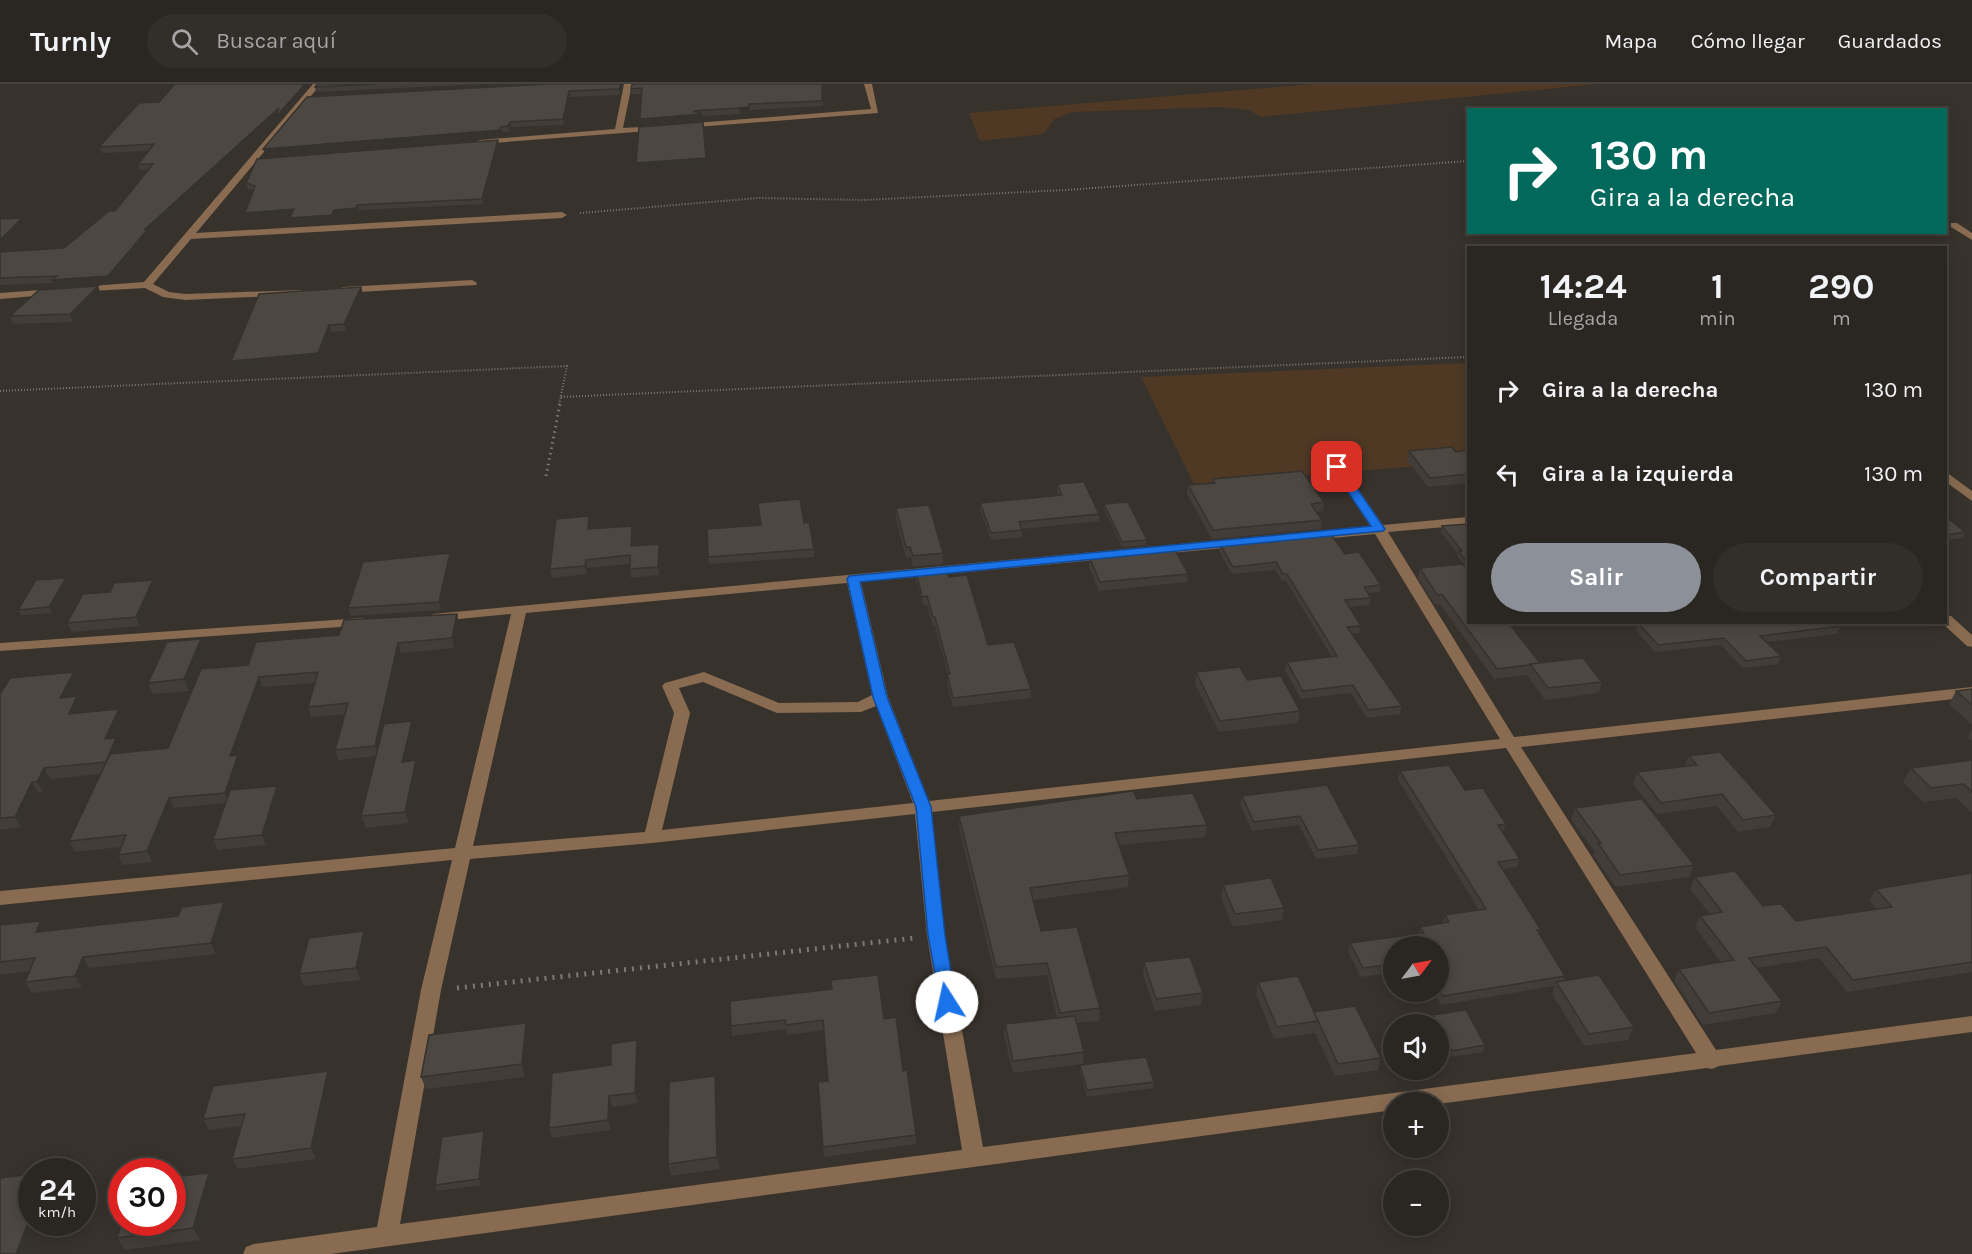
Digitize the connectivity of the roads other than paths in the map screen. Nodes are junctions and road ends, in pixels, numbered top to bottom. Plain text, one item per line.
1 (317, 84) edge
2 (628, 84) edge
3 (868, 84) edge
4 (305, 98) junction
5 (316, 98) edge
6 (677, 127) edge
7 (665, 128) edge
8 (619, 131) junction
9 (465, 143) edge
10 (264, 159) edge
11 (253, 160) junction
12 (562, 215) road end
13 (1954, 225) dead end
14 (189, 236) junction
15 (1972, 237) edge
16 (472, 283) dead end
17 (147, 285) junction
18 (329, 290) edge
19 (305, 291) edge
20 (0, 296) edge
21 (1337, 467) dead end
22 (1947, 478) edge
23 (1972, 497) edge
24 (1467, 521) edge
25 (1379, 529) junction
26 (853, 579) junction
27 (519, 611) junction
28 (425, 618) edge
29 (378, 621) edge
30 (1947, 621) edge
31 (1972, 644) edge
32 (0, 647) edge
33 (1972, 692) edge
34 (880, 697) junction
35 (1509, 741) junction
36 (923, 807) junction
37 (652, 837) junction
38 (463, 853) junction
39 (0, 898) edge
40 (1972, 1024) edge
41 (1712, 1061) junction
42 (974, 1156) junction
43 (387, 1236) junction
44 (254, 1254) edge

1 - 4 street
2 - 8 street
3 - 6 street
4 - 5 street
4 - 11 street
7 - 8 street
8 - 9 street
10 - 11 street
11 - 14 street
12 - 14 street
13 - 15 street
14 - 17 street
16 - 18 street
17 - 19 street
17 - 20 street
21 - 25 street
22 - 23 street
24 - 25 street
25 - 26 street
25 - 35 street
26 - 27 street
26 - 34 street
27 - 28 street
27 - 38 street
29 - 32 street
30 - 31 street
33 - 35 street
34 - 36 street
34 - 37 street
35 - 36 street
35 - 41 street
36 - 37 street
36 - 42 street
37 - 38 street
38 - 39 street
38 - 43 street
40 - 41 street
41 - 42 street
42 - 43 street
43 - 44 street

